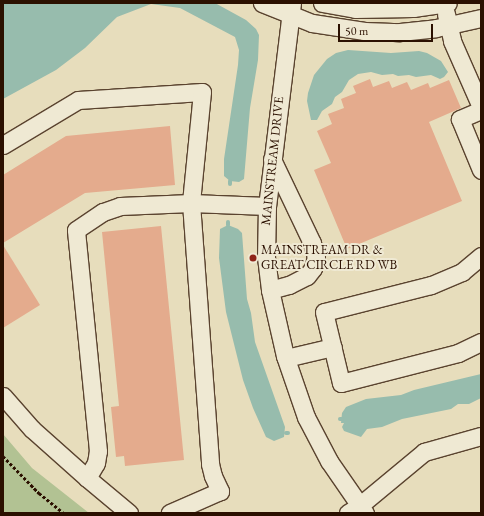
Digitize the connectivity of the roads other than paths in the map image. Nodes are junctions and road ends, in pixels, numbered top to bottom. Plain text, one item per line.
1 (262, 3) edge
2 (322, 3) edge
3 (446, 3) edge
4 (291, 9) edge
5 (481, 18) edge
6 (448, 26) junction
7 (481, 108) edge
8 (3, 145) edge
9 (272, 159) junction
10 (481, 170) edge
11 (192, 203) junction
12 (266, 206) junction
13 (481, 256) edge
14 (270, 290) junction
15 (481, 342) edge
16 (333, 347) junction
17 (286, 358) junction
18 (3, 396) edge
19 (481, 436) edge
20 (86, 478) junction
21 (357, 511) edge
22 (129, 513) edge
23 (170, 513) edge

1 - 4 street
2 - 3 street
3 - 6 street
4 - 6 street
4 - 9 street, MAINSTREAM DRIVE
5 - 6 street
6 - 7 street
7 - 10 street
8 - 11 street
9 - 12 street, MAINSTREAM DRIVE
9 - 14 street
11 - 12 street
11 - 20 street
11 - 23 street
12 - 14 street, MAINSTREAM DRIVE
13 - 16 street
14 - 17 street, MAINSTREAM DRIVE
15 - 16 street
16 - 17 street
17 - 21 street, MAINSTREAM DRIVE
18 - 20 street
19 - 21 street
20 - 22 street

